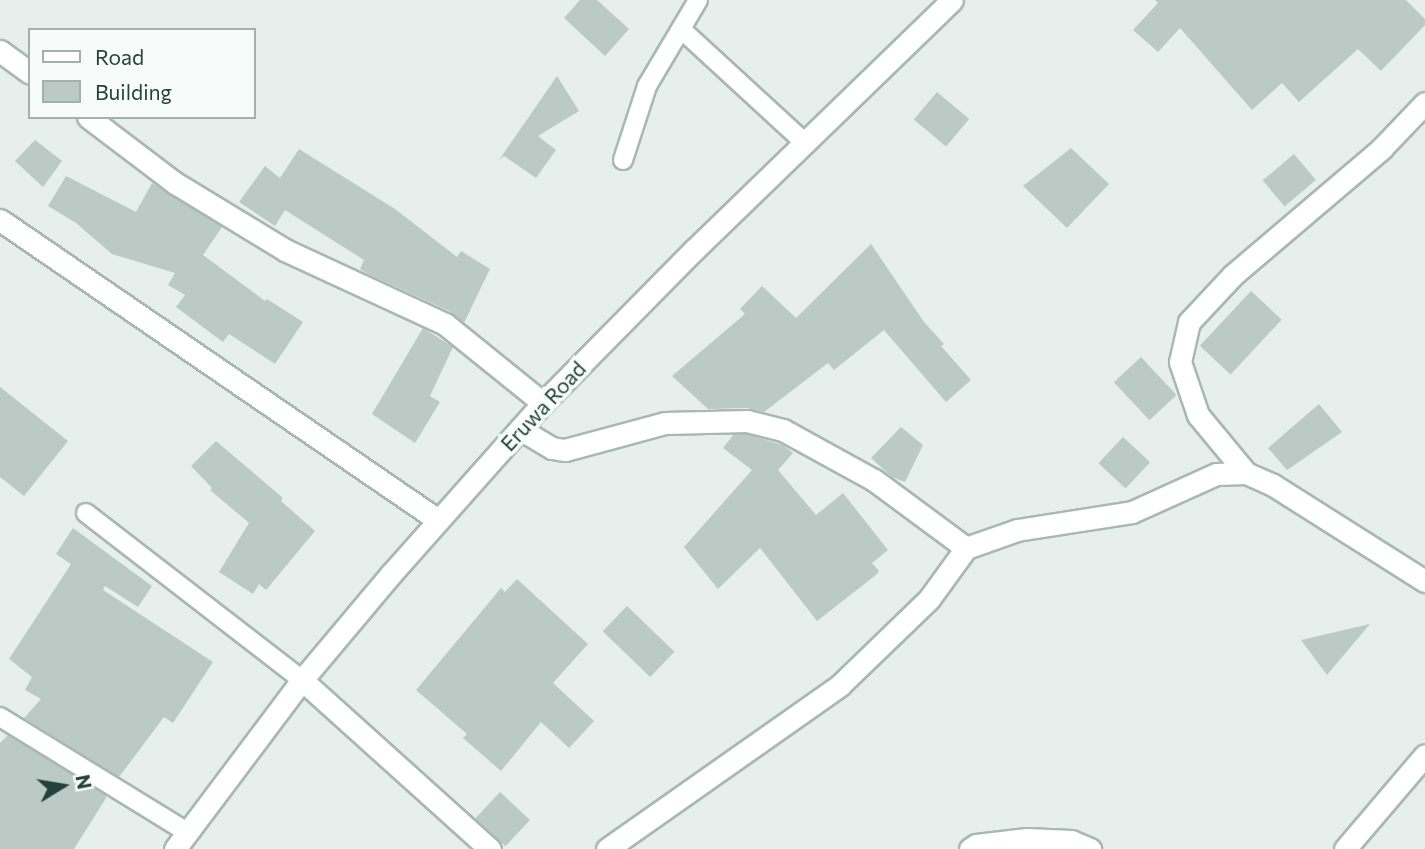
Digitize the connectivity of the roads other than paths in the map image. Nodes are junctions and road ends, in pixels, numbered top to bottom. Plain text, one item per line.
1 (698, 0) edge
2 (952, 0) edge
3 (681, 29) junction
4 (0, 51) edge
5 (28, 72) edge
6 (1425, 103) edge
7 (91, 119) edge
8 (805, 143) junction
9 (623, 160) dead end
10 (0, 220) edge
11 (543, 403) junction
12 (520, 429) junction
13 (1246, 473) junction
14 (86, 513) dead end
15 (439, 520) junction
16 (966, 548) junction
17 (1425, 581) edge
18 (302, 680) junction
19 (0, 717) edge
20 (1425, 755) edge
21 (181, 841) edge
22 (490, 849) edge
23 (607, 849) edge
24 (970, 849) edge
25 (1090, 849) edge
26 (1345, 849) edge

1 - 3 lane
2 - 8 street, Eruwa Road
3 - 8 lane
3 - 9 lane
4 - 5 street
6 - 13 street
7 - 11 street
8 - 11 street, Eruwa Road
10 - 15 street
11 - 12 street, Eruwa Road
12 - 15 street, Eruwa Road
12 - 16 street
13 - 16 street
13 - 17 street
14 - 18 lane
15 - 18 street, Eruwa Road
16 - 23 street
18 - 21 street, Eruwa Road
18 - 22 street
19 - 21 lane
20 - 26 street
24 - 25 street

